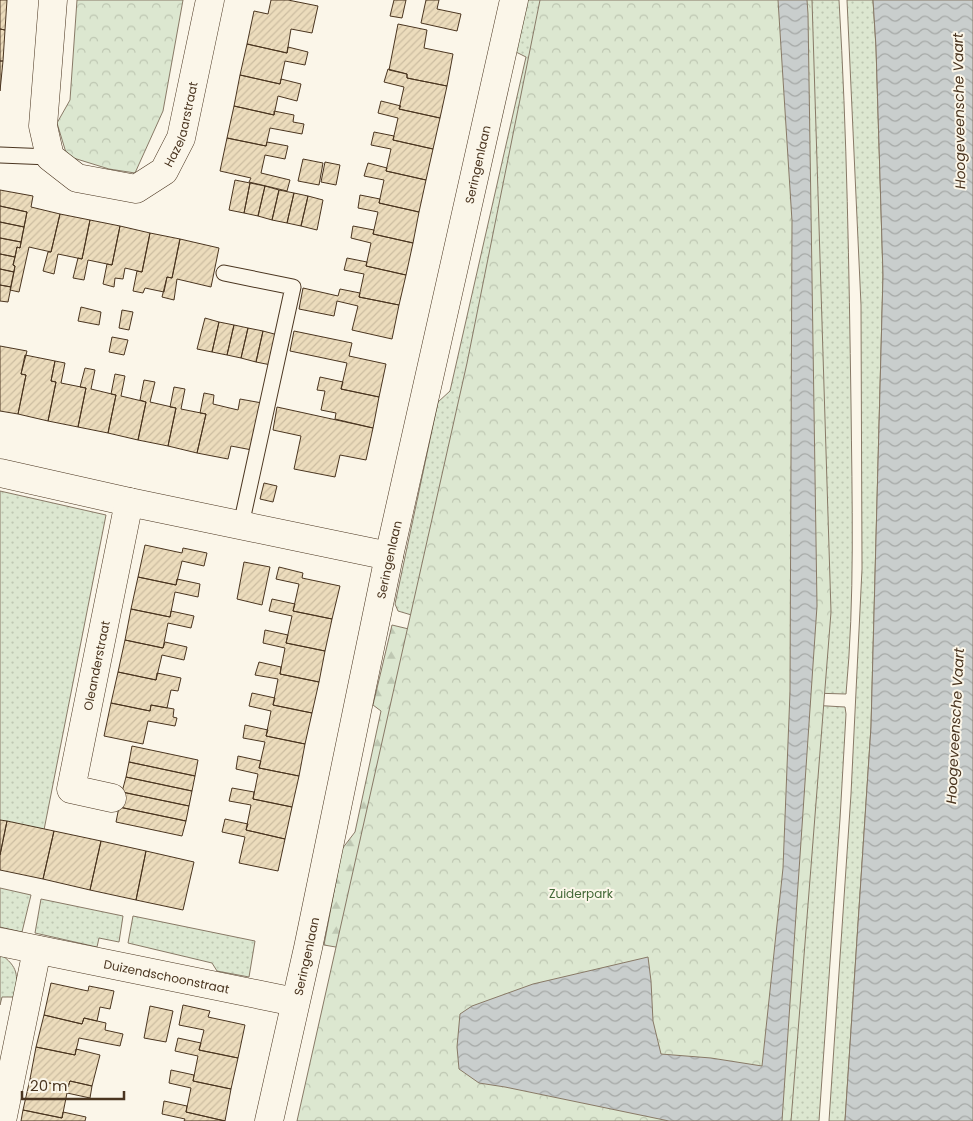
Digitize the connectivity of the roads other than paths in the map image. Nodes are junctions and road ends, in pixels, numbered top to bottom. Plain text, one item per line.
1 (53, 0) edge
2 (210, 0) edge
3 (514, 0) edge
4 (0, 155) edge
5 (50, 157) junction
6 (224, 273) dead end
7 (0, 473) edge
8 (129, 502) junction
9 (241, 525) junction
10 (389, 556) junction
11 (112, 798) dead end
12 (0, 942) edge
13 (37, 950) junction
14 (295, 1002) junction
15 (2, 1121) edge
16 (269, 1121) edge

1 - 5 street
2 - 5 street, Hazelaarstraat
3 - 10 street, Seringenlaan
4 - 5 lane
6 - 9 lane
7 - 8 street
8 - 9 street
8 - 11 street, Oleanderstraat
9 - 10 street
10 - 14 street, Seringenlaan
12 - 13 street, Duizendschoonstraat
13 - 14 street, Duizendschoonstraat
13 - 15 street
14 - 16 street, Seringenlaan

